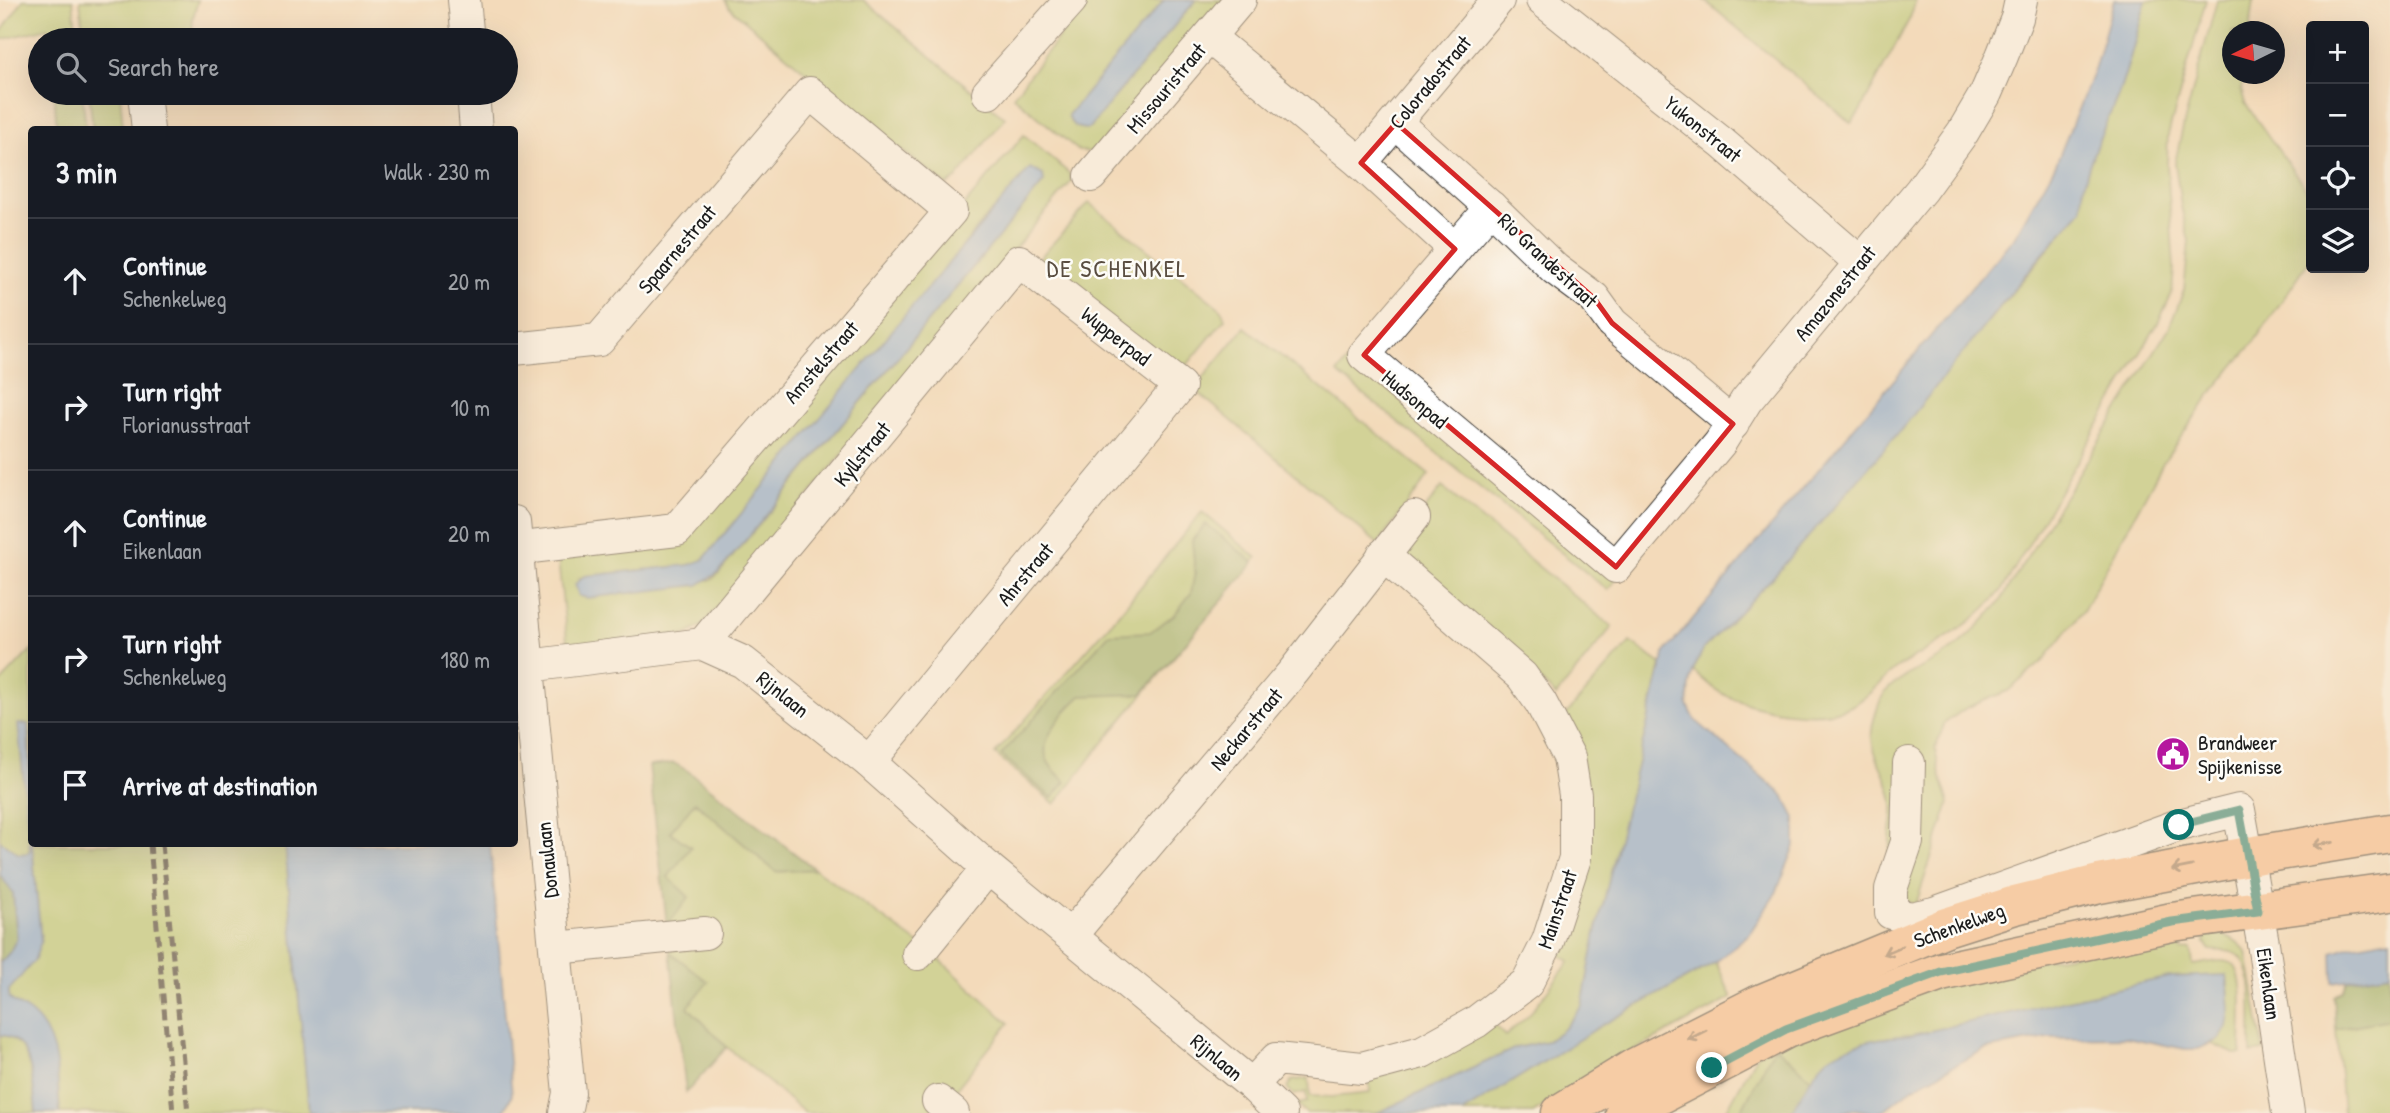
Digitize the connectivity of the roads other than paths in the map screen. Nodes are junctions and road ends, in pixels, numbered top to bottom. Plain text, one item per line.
1 (464, 0) edge
2 (1070, 0) edge
3 (1240, 0) edge
4 (1498, 0) edge
5 (1542, 0) edge
6 (2021, 0) edge
7 (467, 28) edge
8 (1209, 37) junction
9 (810, 93) joint
10 (988, 93) dead end
11 (145, 105) edge
12 (474, 105) edge
13 (1396, 123) junction
14 (148, 126) edge
15 (477, 126) edge
16 (1360, 163) junction
17 (1091, 176) dead end
18 (1490, 206) junction
19 (1455, 249) junction
20 (1019, 261) joint
21 (1860, 262) junction
22 (518, 349) edge
23 (1180, 386) joint
24 (1733, 424) junction
25 (1414, 517) dead end
26 (518, 540) edge
27 (1383, 555) junction
28 (1616, 567) joint
29 (518, 569) edge
30 (704, 645) junction
31 (528, 666) junction
32 (869, 762) junction
33 (1909, 763) dead end
34 (2239, 810) joint
35 (2390, 833) edge
36 (2249, 856) junction
37 (988, 868) junction
38 (2390, 892) edge
39 (2258, 911) junction
40 (705, 933) dead end
41 (1071, 935) junction
42 (556, 948) junction
43 (918, 954) dead end
44 (1250, 1099) edge
45 (571, 1111) edge
46 (1270, 1113) edge
47 (1281, 1113) edge
48 (1562, 1113) edge
49 (1625, 1113) edge
50 (2288, 1113) edge

1 - 7 street
2 - 10 street
3 - 8 street, Missouristraat
4 - 13 street, Coloradostraat
5 - 21 street, Yukonstraat
6 - 21 street, Amazonestraat
8 - 16 street
8 - 17 street, Missouristraat
9 - 22 street, Spaarnestraat
9 - 26 street, Amstelstraat
11 - 14 street
12 - 15 street
13 - 16 street, Coloradostraat
13 - 18 street, Rio Grandestraat
16 - 19 street
18 - 19 street, Hudsonpad
18 - 24 street, Rio Grandestraat
19 - 28 street, Hudsonpad
20 - 23 street, Wupperpad
20 - 30 street, Kyllstraat
21 - 24 street, Amazonestraat
23 - 32 street, Ahrstraat
24 - 28 street, Amazonestraat
25 - 27 street, Neckarstraat
27 - 41 street, Neckarstraat
27 - 44 street, Mainstraat
29 - 31 street, Donaulaan
30 - 31 street
30 - 32 street, Rijnlaan
31 - 42 street, Donaulaan
32 - 37 street, Rijnlaan
33 - 34 street, Schenkelweg
34 - 36 street, Eikenlaan
35 -> 36 main road, Schenkelweg
36 - 39 street, Eikenlaan
36 -> 48 main road, Schenkelweg
37 - 41 street, Rijnlaan
37 - 43 street
38 - 39 main road, Schenkelweg
39 - 49 main road, Schenkelweg
39 - 50 street, Eikenlaan
40 - 42 street
41 - 44 street, Rijnlaan
42 - 45 street, Donaulaan
44 - 46 street, Rijnlaan
44 - 47 street, Rijnlaan

